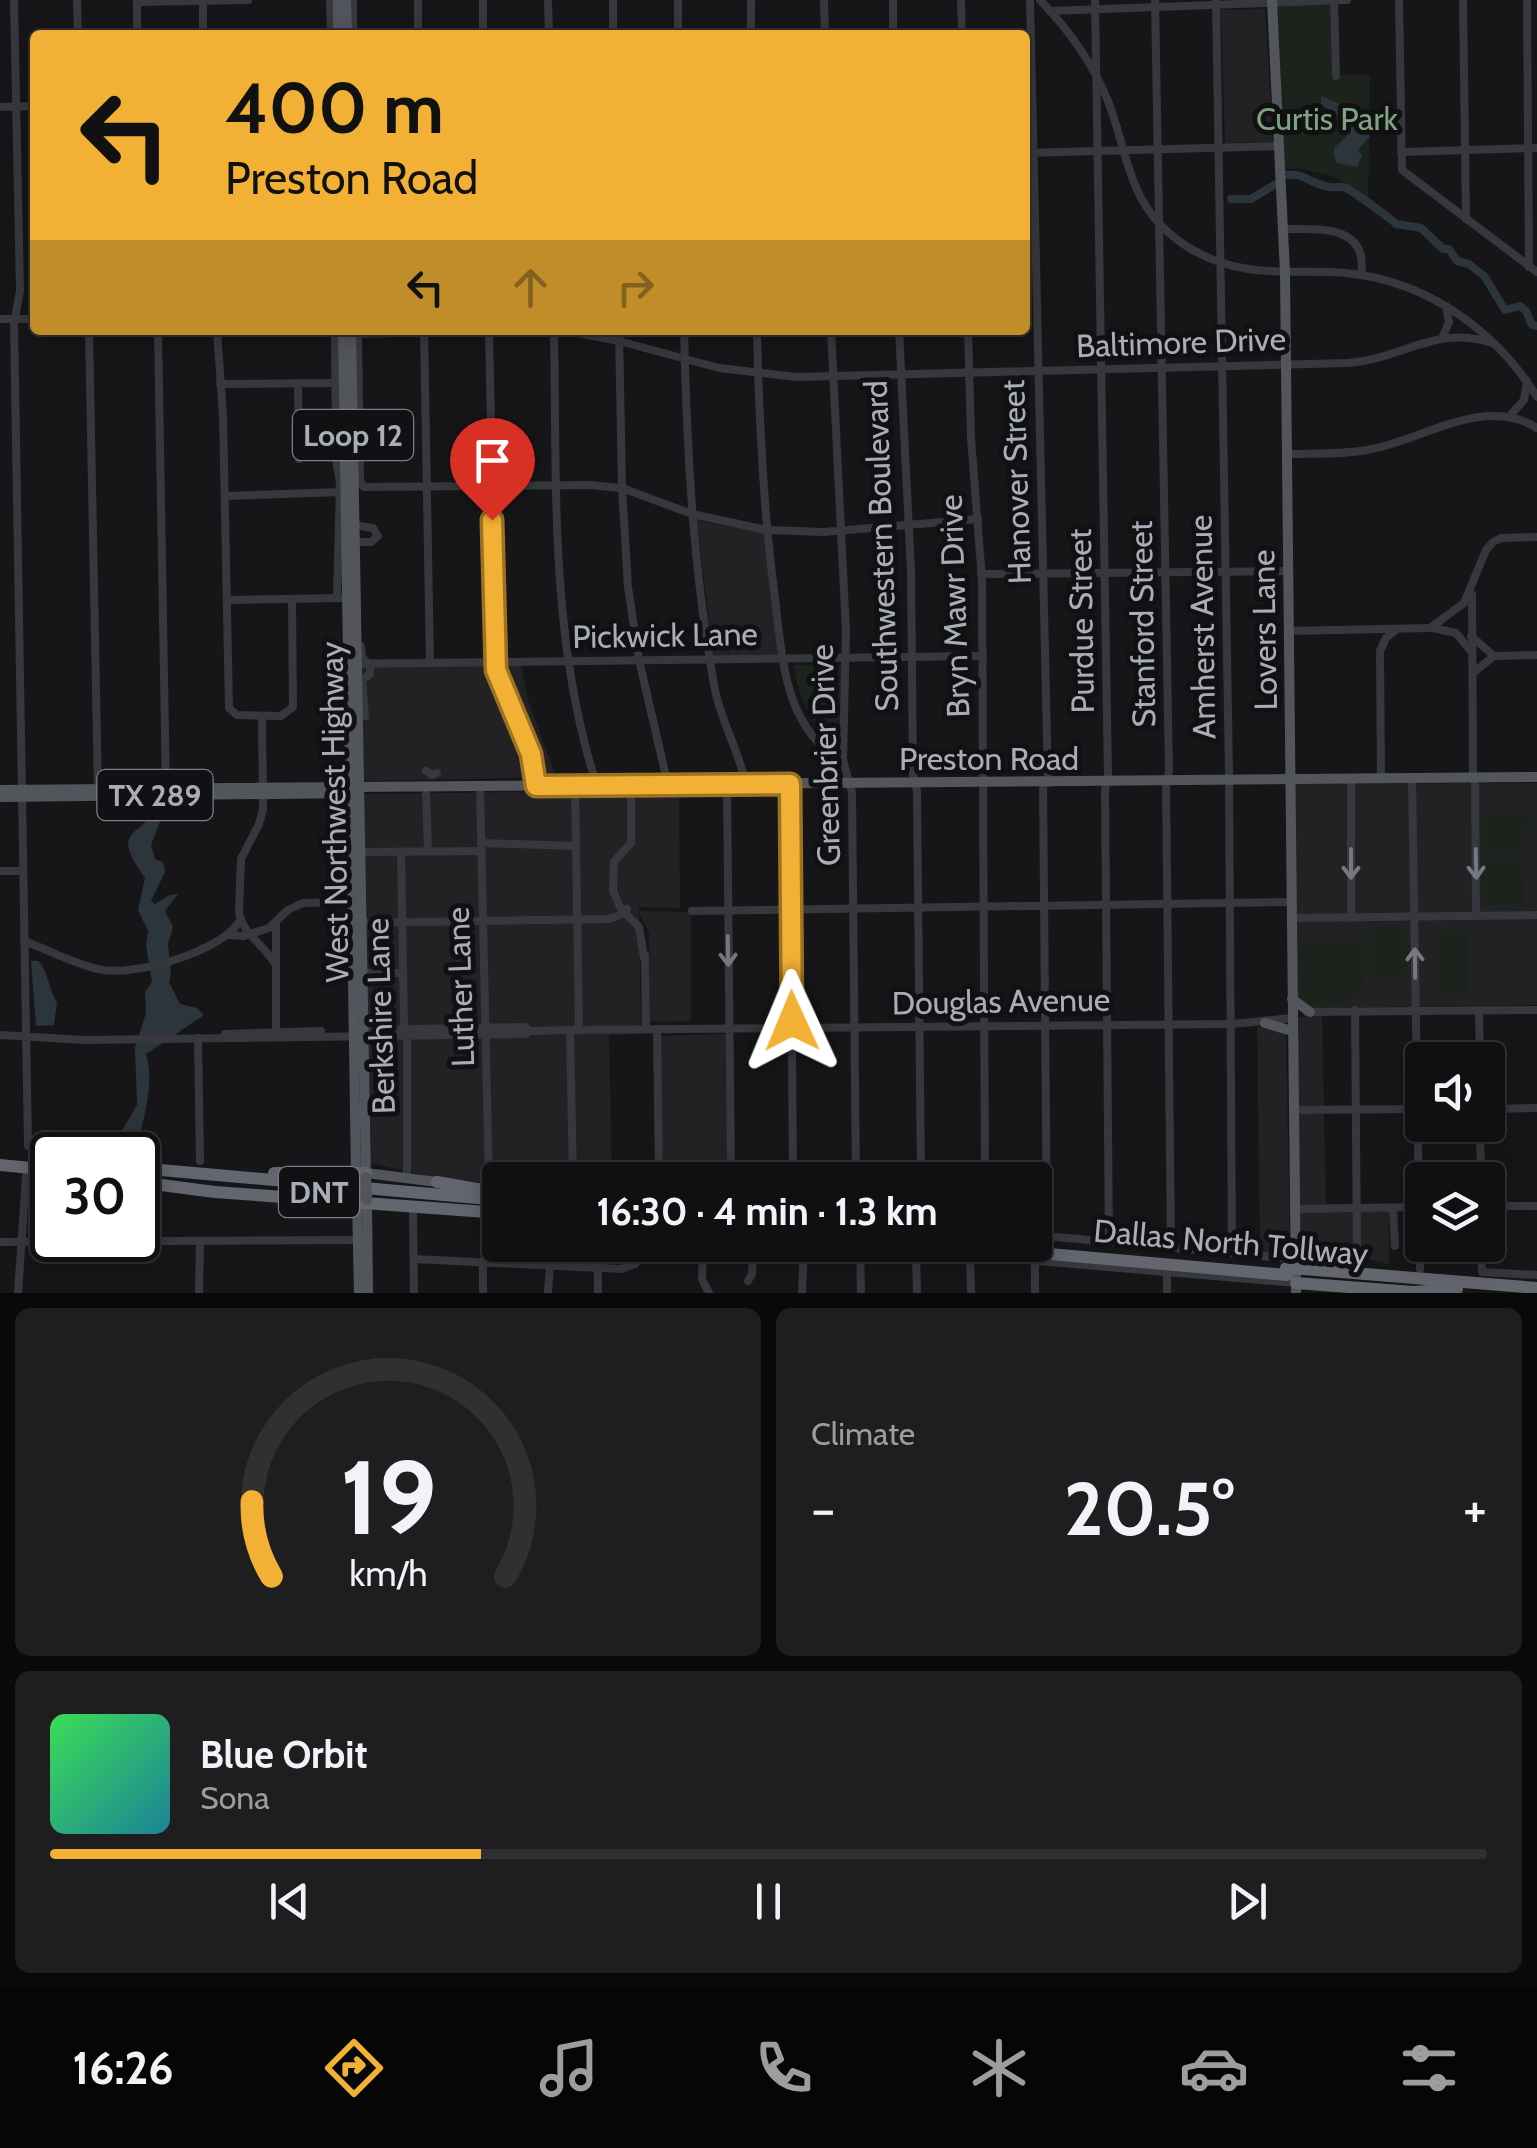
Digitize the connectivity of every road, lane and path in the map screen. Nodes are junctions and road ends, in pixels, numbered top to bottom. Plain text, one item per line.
1 (14, 0) edge
2 (77, 0) edge
3 (195, 0) edge
4 (248, 0) edge
5 (334, 0) edge
6 (349, 0) edge
7 (418, 0) edge
8 (482, 0) edge
9 (548, 0) edge
10 (613, 0) edge
11 (678, 0) edge
12 (751, 0) edge
13 (824, 0) edge
14 (893, 0) edge
15 (961, 0) edge
16 (1030, 0) edge
17 (1040, 0) edge
18 (1334, 0) edge
19 (1347, 0) edge
20 (1399, 0) edge
21 (1463, 0) edge
22 (1527, 0) edge
23 (137, 1) edge
24 (203, 1) edge
25 (1272, 2) edge
26 (1216, 3) edge
27 (1155, 4) edge
28 (1095, 5) edge
29 (1050, 11) junction
30 (78, 30) edge
31 (138, 30) edge
32 (203, 30) edge
33 (331, 30) edge
34 (337, 30) edge
35 (350, 30) edge
36 (418, 30) edge
37 (483, 30) edge
38 (548, 30) edge
39 (614, 30) edge
40 (678, 30) edge
41 (752, 30) edge
42 (825, 30) edge
43 (894, 30) edge
44 (962, 30) edge
45 (1030, 30) edge
46 (1096, 76) junction
47 (1336, 76) dead end
48 (16, 106) junction
49 (30, 106) edge
50 (0, 107) edge
51 (1279, 146) junction
52 (1218, 148) junction
53 (1533, 148) edge
54 (1158, 149) junction
55 (1465, 150) junction
56 (1097, 151) junction
57 (1122, 151) junction
58 (1401, 152) junction
59 (1030, 153) edge
60 (1030, 180) edge
61 (1466, 219) junction
62 (1159, 223) junction
63 (1283, 229) junction
64 (1221, 264) junction
65 (1533, 269) edge
66 (1285, 273) junction
67 (1361, 275) junction
68 (1446, 306) junction
69 (0, 319) edge
70 (16, 319) junction
71 (30, 319) edge
72 (89, 335) edge
73 (158, 335) edge
74 (217, 335) edge
75 (335, 335) edge
76 (343, 335) edge
77 (356, 335) edge
78 (356, 335) edge
79 (424, 335) edge
80 (488, 335) edge
81 (554, 335) edge
82 (588, 335) edge
83 (619, 335) edge
84 (684, 335) edge
85 (757, 335) edge
86 (830, 335) edge
87 (900, 335) edge
88 (968, 335) edge
89 (1443, 336) junction
90 (619, 341) junction
91 (1495, 344) junction
92 (685, 360) junction
93 (1286, 364) junction
94 (1223, 366) junction
95 (1162, 368) junction
96 (1102, 370) junction
97 (1037, 371) junction
98 (758, 374) junction
99 (969, 374) junction
100 (900, 375) junction
101 (832, 378) junction
102 (1526, 381) junction
103 (298, 383) junction
104 (336, 383) junction
105 (220, 384) junction
106 (1537, 397) edge
107 (1509, 417) junction
108 (1537, 428) edge
109 (1287, 454) junction
110 (298, 459) dead end
111 (557, 485) junction
112 (427, 486) junction
113 (492, 486) junction
114 (622, 488) junction
115 (343, 492) junction
116 (226, 496) junction
117 (692, 514) junction
118 (978, 519) junction
119 (354, 524) junction
120 (909, 525) junction
121 (766, 530) junction
122 (841, 531) junction
123 (1537, 537) edge
124 (359, 542) junction
125 (1288, 570) junction
126 (1226, 571) junction
127 (1166, 572) junction
128 (1045, 573) junction
129 (1106, 573) junction
130 (981, 574) junction
131 (1472, 589) junction
132 (347, 598) junction
133 (292, 599) junction
134 (228, 600) junction
135 (1430, 628) junction
136 (1363, 630) junction
137 (1396, 630) junction
138 (1289, 631) junction
139 (1471, 636) junction
140 (1470, 650) junction
141 (1380, 651) junction
142 (1537, 655) edge
143 (912, 656) junction
144 (983, 656) junction
145 (1494, 656) junction
146 (784, 658) junction
147 (847, 658) junction
148 (710, 659) junction
149 (566, 660) junction
150 (638, 660) junction
151 (496, 662) junction
152 (430, 663) junction
153 (361, 667) junction
154 (1472, 674) junction
155 (262, 716) junction
156 (365, 716) dead end
157 (843, 760) junction
158 (426, 771) dead end
159 (437, 772) dead end
160 (1351, 778) junction
161 (1381, 778) junction
162 (1412, 778) junction
163 (1474, 778) junction
164 (1537, 778) edge
165 (1290, 780) junction
166 (1166, 782) junction
167 (1228, 782) junction
168 (915, 783) junction
169 (1045, 783) junction
170 (1106, 783) junction
171 (727, 784) junction
172 (746, 784) junction
173 (790, 784) junction
174 (850, 784) junction
175 (983, 784) junction
176 (668, 785) junction
177 (536, 786) junction
178 (575, 786) junction
179 (598, 786) junction
180 (631, 786) junction
181 (480, 787) junction
182 (0, 790) edge
183 (354, 790) junction
184 (432, 790) junction
185 (166, 791) junction
186 (263, 791) junction
187 (98, 792) junction
188 (22, 793) junction
189 (0, 797) edge
190 (576, 846) junction
191 (481, 847) junction
192 (428, 851) junction
193 (359, 852) junction
194 (401, 852) junction
195 (0, 871) edge
196 (23, 871) junction
197 (352, 881) junction
198 (352, 902) junction
199 (1291, 902) junction
200 (1167, 904) junction
201 (1229, 904) junction
202 (1044, 905) junction
203 (1106, 905) junction
204 (918, 906) junction
205 (983, 906) junction
206 (854, 907) junction
207 (728, 908) junction
208 (790, 908) junction
209 (626, 910) junction
210 (692, 911) dead end
211 (1476, 916) junction
212 (1537, 916) edge
213 (1414, 917) junction
214 (1292, 918) junction
215 (1352, 918) junction
216 (577, 919) junction
217 (240, 920) junction
218 (482, 921) junction
219 (360, 923) junction
220 (401, 923) junction
221 (276, 924) junction
222 (250, 934) junction
223 (230, 935) junction
224 (24, 941) junction
225 (273, 961) junction
226 (361, 973) junction
227 (403, 973) junction
228 (1292, 999) junction
229 (1355, 1010) junction
230 (1416, 1010) junction
231 (1479, 1010) junction
232 (1537, 1010) edge
233 (1310, 1012) junction
234 (1292, 1015) junction
235 (1265, 1023) junction
236 (1168, 1024) junction
237 (1230, 1024) junction
238 (1107, 1025) junction
239 (984, 1026) junction
240 (1045, 1026) junction
241 (919, 1027) junction
242 (855, 1028) junction
243 (646, 1029) junction
244 (657, 1029) junction
245 (730, 1029) junction
246 (792, 1029) junction
247 (575, 1030) junction
248 (1292, 1031) junction
249 (359, 1032) junction
250 (405, 1032) junction
251 (486, 1032) junction
252 (276, 1034) junction
253 (0, 1035) edge
254 (26, 1035) junction
255 (198, 1038) junction
256 (1417, 1042) edge
257 (1480, 1042) edge
258 (1505, 1108) edge
259 (1537, 1108) edge
260 (1405, 1109) edge
261 (1292, 1110) junction
262 (1355, 1110) junction
263 (28, 1146) dead end
264 (0, 1157) edge
265 (30, 1159) edge
266 (200, 1161) dead end
267 (494, 1162) edge
268 (573, 1162) edge
269 (659, 1162) edge
270 (731, 1162) edge
271 (793, 1162) edge
272 (856, 1162) edge
273 (921, 1162) edge
274 (986, 1162) edge
275 (1046, 1162) edge
276 (0, 1164) edge
277 (30, 1167) edge
278 (160, 1170) edge
279 (362, 1172) junction
280 (224, 1175) junction
281 (26, 1176) dead end
282 (408, 1179) junction
283 (160, 1182) edge
284 (160, 1182) edge
285 (437, 1182) joint
286 (482, 1187) edge
287 (362, 1202) junction
288 (482, 1205) edge
289 (482, 1206) edge
290 (482, 1206) edge
291 (1505, 1206) edge
292 (1537, 1206) edge
293 (1356, 1208) junction
294 (1393, 1208) junction
295 (1405, 1208) edge
296 (1294, 1209) junction
297 (413, 1211) dead end
298 (1052, 1236) edge
299 (357, 1240) junction
300 (200, 1241) junction
301 (0, 1242) edge
302 (23, 1242) junction
303 (1109, 1242) junction
304 (1395, 1246) dead end
305 (1052, 1247) edge
306 (1171, 1248) junction
307 (1357, 1251) dead end
308 (1232, 1252) junction
309 (1052, 1254) edge
310 (414, 1259) junction
311 (482, 1261) edge
312 (483, 1262) edge
313 (505, 1262) edge
314 (598, 1262) edge
315 (634, 1262) edge
316 (702, 1262) edge
317 (753, 1262) edge
318 (803, 1262) edge
319 (860, 1262) edge
320 (916, 1262) edge
321 (970, 1262) edge
322 (1035, 1262) joint
323 (1421, 1262) edge
324 (1482, 1262) edge
325 (550, 1264) junction
326 (598, 1268) junction
327 (1166, 1272) junction
328 (1421, 1274) junction
329 (1295, 1275) edge
330 (1537, 1275) edge
331 (1230, 1278) junction
332 (748, 1281) dead end
333 (1537, 1288) edge
334 (18, 1293) edge
335 (199, 1293) edge
336 (359, 1293) edge
337 (368, 1293) edge
338 (414, 1293) edge
339 (483, 1293) edge
340 (548, 1293) edge
341 (598, 1293) edge
342 (709, 1293) edge
343 (802, 1293) edge
344 (861, 1293) edge
345 (917, 1293) edge
346 (971, 1293) edge
347 (1035, 1293) edge
348 (1167, 1293) edge
349 (1230, 1293) edge
350 (1510, 1293) edge

1 - 48 street
2 - 30 street
3 - 23 street
3 - 24 street
4 - 24 street
5 - 33 street
5 - 34 main road
6 - 35 main road
7 - 36 street
8 - 37 street
9 - 38 street
10 - 39 street
11 - 40 street
12 - 41 street
13 - 42 street
14 - 43 street
15 - 44 street
16 - 45 street, Hanover Street
17 - 29 street
18 - 19 street
18 - 25 street
18 - 47 street
20 - 58 street
21 - 55 street
22 - 53 street
23 - 31 street
24 - 32 street
25 - 26 street
25 - 51 main road, Lovers Lane
26 - 27 street
26 - 52 street, Amherst Avenue
27 - 28 street
27 - 54 street, Stanford Street
28 - 29 street
28 - 46 street, Purdue Street
29 - 46 street
46 - 56 street, Purdue Street
46 - 57 street
48 - 49 street
48 - 50 street
48 - 70 street
51 - 52 street
51 - 63 main road, Lovers Lane
52 - 54 street
52 - 64 street, Amherst Avenue
53 - 55 street
53 - 65 street
54 - 57 street
54 - 62 street, Stanford Street
55 - 58 street
55 - 61 street
56 - 57 street
56 - 59 street
56 - 96 street, Purdue Street
57 - 62 street
58 - 61 street
60 - 97 street, Hanover Street
61 - 65 street
62 - 64 street
62 - 95 street, Stanford Street
63 - 66 main road, Lovers Lane
63 - 67 street
64 - 66 street
64 - 94 street, Amherst Avenue
66 - 67 street
66 - 93 main road, Lovers Lane
67 - 68 street
68 - 89 street
68 - 91 street
69 - 70 street
70 - 71 street
70 - 188 street
72 - 187 street
73 - 185 street
74 - 105 street
75 - 104 street
76 - 115 main road, West Northwest Highway / Loop 12
77 - 112 street
78 - 119 main road, West Northwest Highway / Loop 12
79 - 112 street
80 - 113 street
81 - 111 street
82 - 90 street, Baltimore Drive
83 - 90 street
84 - 92 street
85 - 98 street
86 - 101 street, Greenbrier Drive
87 - 100 street, Southwestern Boulevard
88 - 99 street, Bryn Mawr Drive
89 - 91 street, Baltimore Drive
89 - 93 street, Baltimore Drive
90 - 92 street, Baltimore Drive
90 - 114 street
91 - 102 street
92 - 98 street, Baltimore Drive
92 - 117 street
93 - 94 street, Baltimore Drive
93 - 109 main road, Lovers Lane
94 - 95 street, Baltimore Drive
94 - 126 street, Amherst Avenue
95 - 96 street, Baltimore Drive
95 - 127 street, Stanford Street
96 - 97 street, Baltimore Drive
96 - 129 street, Purdue Street
97 - 99 street, Baltimore Drive
97 - 128 street, Hanover Street
98 - 101 street, Baltimore Drive
98 - 121 street
99 - 100 street, Baltimore Drive
99 - 118 street, Bryn Mawr Drive
100 - 101 street, Baltimore Drive
100 - 120 street, Southwestern Boulevard
101 - 122 street, Greenbrier Drive
102 - 106 street
102 - 107 street
103 - 104 street
103 - 105 street
103 - 110 street
104 - 115 street
105 - 116 street
107 - 108 street
107 - 109 street
109 - 125 main road, Lovers Lane
111 - 113 street
111 - 114 street
111 - 149 street
112 - 113 street
112 - 152 street
113 - 151 street
114 - 117 street
114 - 150 street
115 - 116 street
115 - 124 main road
115 - 132 main road, West Northwest Highway / Loop 12
116 - 134 street
117 - 121 street
117 - 148 street
118 - 120 street
118 - 130 street, Bryn Mawr Drive
119 - 124 main road, West Northwest Highway / Loop 12
119 - 124 street
120 - 122 street
120 - 143 street, Southwestern Boulevard
121 - 122 street
121 - 146 street
122 - 147 street, Greenbrier Drive
123 - 131 street
124 - 132 main road, West Northwest Highway / Loop 12
124 - 153 street
125 - 126 street
125 - 138 main road, Lovers Lane
126 - 127 street
126 - 167 street, Amherst Avenue
127 - 129 street
127 - 166 street, Stanford Street
128 - 129 street
128 - 130 street
128 - 169 street, Hanover Street
129 - 170 street, Purdue Street
130 - 144 street, Bryn Mawr Drive
131 - 135 street
131 - 139 street
132 - 133 street
132 - 153 main road, West Northwest Highway / Loop 12
133 - 134 street
133 - 155 street
134 - 155 street
135 - 137 street
135 - 140 street
136 - 137 street
136 - 138 street
136 - 141 street
137 - 141 street
138 - 165 main road, Lovers Lane
139 - 140 street
139 - 145 street
140 - 154 street
141 - 161 street
142 - 145 street
143 - 144 street, Pickwick Lane
143 - 147 street, Pickwick Lane
143 - 168 street, Southwestern Boulevard
144 - 175 street, Bryn Mawr Drive
145 - 154 street
146 - 147 street, Pickwick Lane
146 - 148 street, Pickwick Lane
146 - 157 street
147 - 157 street, Greenbrier Drive
148 - 150 street, Pickwick Lane
148 - 172 street
149 - 150 street, Pickwick Lane
149 - 151 street, Pickwick Lane
149 - 179 street
150 - 176 street
151 - 152 street, Pickwick Lane
151 - 177 street
152 - 153 street, Pickwick Lane
153 - 156 street
153 - 183 main road, West Northwest Highway / Loop 12
154 - 163 street
155 - 186 street
157 - 174 street, Greenbrier Drive
158 - 159 street
160 - 161 main road, Preston Road
160 - 165 main road, Preston Road
160 -> 215 street
161 - 162 main road, Preston Road
162 - 163 main road, Preston Road
162 - 213 street
163 - 164 main road, Preston Road
163 -> 211 street
165 - 167 main road, Preston Road
165 - 199 main road, Lovers Lane
166 - 167 main road, Preston Road
166 - 170 main road, Preston Road
166 - 200 street, Stanford Street
167 - 201 street, Amherst Avenue
168 - 174 main road, Preston Road
168 - 175 main road, Preston Road
168 - 204 street, Southwestern Boulevard
169 - 170 main road, Preston Road
169 - 175 main road, Preston Road
169 - 202 street, Hanover Street
170 - 203 street, Purdue Street
171 - 172 main road, Preston Road
171 - 176 main road, Preston Road
171 - 207 street
172 - 173 main road, Preston Road
173 - 174 main road, Preston Road
173 - 208 street
174 - 206 street, Greenbrier Drive
175 - 205 street, Bryn Mawr Drive
176 - 180 main road, Preston Road
177 - 178 main road, Preston Road
177 - 181 main road, Preston Road
178 - 179 main road, Preston Road
178 - 190 street
179 - 180 main road, Preston Road
180 - 209 street
181 - 184 main road, Preston Road
181 - 191 street, Luther Lane
182 - 188 main road, Preston Road / TX 289
183 - 184 main road, Preston Road
183 - 186 main road, Preston Road / TX 289
183 - 193 main road, West Northwest Highway / Loop 12
183 - 197 main road, West Northwest Highway / Loop 12
184 - 192 street
185 - 186 main road, Preston Road / TX 289
185 - 187 main road, Preston Road / TX 289
186 - 217 street
187 - 188 main road, Preston Road / TX 289
188 - 189 main road, Preston Road / TX 289
188 - 196 street
190 - 191 street
190 - 216 street
191 - 192 street
191 - 218 street, Luther Lane
192 - 194 street
193 - 194 street
193 - 219 main road, West Northwest Highway / Loop 12
194 - 220 street, Berkshire Lane
195 - 196 street
196 - 224 street
197 - 198 main road, West Northwest Highway / Loop 12
197 - 219 main road
198 - 221 street
198 - 249 main road, West Northwest Highway / Loop 12
199 - 201 street
199 - 214 main road, Lovers Lane
200 - 201 street
200 - 203 street
200 - 236 street, Stanford Street
201 - 237 street, Amherst Avenue
202 - 203 street
202 - 205 street
202 - 240 street, Hanover Street
203 - 238 street, Purdue Street
204 - 205 street
204 - 206 street
204 - 241 street, Southwestern Boulevard
205 - 239 street, Bryn Mawr Drive
206 - 208 street
206 - 242 street, Greenbrier Drive
207 - 208 street
207 - 210 street
207 -> 245 street
208 - 246 street
209 - 216 street
209 - 243 street
211 - 212 street
211 - 213 street
213 - 215 street
230 -> 213 street
214 - 215 street
214 - 228 main road, Lovers Lane
216 - 218 street
216 - 247 street
217 - 222 street
217 - 223 street
218 - 220 street
218 - 251 street, Luther Lane
219 - 220 street
219 - 226 main road, West Northwest Highway / Loop 12
220 - 227 street, Berkshire Lane
221 - 222 street
221 - 225 street
222 - 223 street
222 - 225 street
223 - 224 street
224 - 254 street
225 - 252 street
226 - 227 street
226 - 249 main road, West Northwest Highway / Loop 12
227 - 250 street, Berkshire Lane
228 - 233 main road
228 - 234 main road, Lovers Lane
229 - 230 street, Douglas Avenue
229 - 233 street, Douglas Avenue
229 - 262 street
230 - 231 street, Douglas Avenue
230 - 256 street
231 - 232 street, Douglas Avenue
231 - 257 street
233 - 234 street, Douglas Avenue
234 - 235 street, Douglas Avenue
234 - 248 main road, Lovers Lane
235 - 237 street, Douglas Avenue
235 - 248 main road
236 - 237 street, Douglas Avenue
236 - 238 street, Douglas Avenue
236 - 306 street, Stanford Street
237 - 308 street, Amherst Avenue
238 - 240 street, Douglas Avenue
238 - 303 street, Purdue Street
239 - 240 street, Douglas Avenue
239 - 241 street, Douglas Avenue
239 - 274 street, Bryn Mawr Drive
240 - 275 street, Hanover Street
241 - 242 street, Douglas Avenue
241 - 273 street, Southwestern Boulevard
242 - 246 street, Douglas Avenue
242 - 272 street, Greenbrier Drive
243 - 244 street, Douglas Avenue
243 - 247 street, Douglas Avenue
244 - 245 street, Douglas Avenue
244 - 269 street
245 - 246 street, Douglas Avenue
245 - 270 street
246 - 271 street
247 - 251 street, Douglas Avenue
247 - 268 street
248 - 261 main road, Lovers Lane
249 - 250 street, Douglas Avenue
249 - 252 street, Douglas Avenue
249 - 279 main road, West Northwest Highway / Loop 12
250 - 251 street, Douglas Avenue
250 - 282 street, Berkshire Lane
251 - 267 street, Luther Lane
252 - 255 street, Douglas Avenue
253 - 254 street, Douglas Avenue
254 - 255 street, Douglas Avenue
254 - 263 street
255 - 266 street
258 - 259 street
260 - 262 street
261 - 262 street
261 - 296 main road, Lovers Lane
262 - 293 street
264 - 265 highway
276 - 277 highway
278 - 280 highway, DNT
279 - 280 highway
279 - 282 main road
279 - 287 main road, West Northwest Highway / Loop 12, bridge
280 - 288 highway, DNT
281 - 302 street
282 - 285 main road
283 - 287 highway
284 - 290 highway, DNT
285 - 286 highway
287 - 289 highway
287 - 299 main road, West Northwest Highway / Loop 12
287 - 337 main road, West Northwest Highway / Loop 12
291 - 292 street
293 - 294 street
293 - 296 street
293 - 307 street
294 - 295 street
294 - 304 street
296 - 329 main road, Lovers Lane
297 - 310 street
298 - 303 street
299 - 300 street
299 - 336 main road, West Northwest Highway / Loop 12
300 - 302 street
300 - 335 street
301 - 302 street
302 - 334 street
303 - 306 street
305 - 329 highway, Dallas North Tollway
306 - 308 street
308 - 329 street
309 - 329 highway, Dallas North Tollway
310 - 311 street
310 - 338 street
312 - 339 street
313 - 325 street
314 - 326 street
315 - 326 street
316 - 342 street
317 - 332 street
318 - 343 street
319 - 344 street
320 - 345 street
321 - 346 street
322 - 327 street
322 - 347 street
323 - 328 street
324 - 330 street
325 - 326 street
325 - 340 street
326 - 341 street
327 - 331 street
327 - 348 street
328 - 329 highway, Dallas North Tollway
328 - 333 highway, Dallas North Tollway
329 - 331 street
329 - 350 highway, Dallas North Tollway
331 - 349 street

